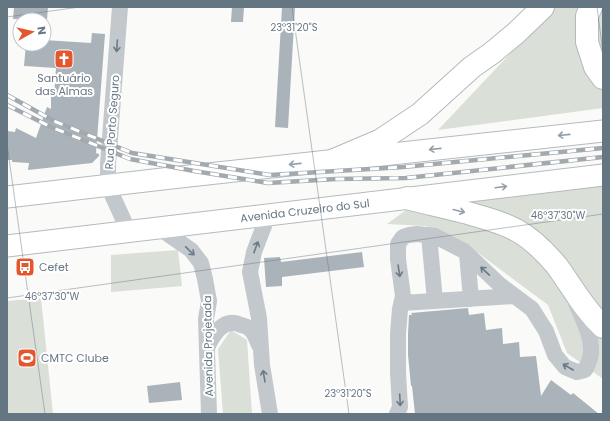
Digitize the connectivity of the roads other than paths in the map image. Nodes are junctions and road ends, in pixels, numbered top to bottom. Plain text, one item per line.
1 (120, 7) edge
2 (526, 7) edge
3 (543, 7) edge
4 (591, 7) edge
5 (472, 67) junction
6 (603, 78) edge
7 (603, 131) edge
8 (334, 160) junction
9 (603, 175) edge
10 (108, 186) junction
11 (7, 197) edge
12 (407, 198) junction
13 (266, 215) junction
14 (159, 228) junction
15 (128, 232) junction
16 (429, 235) junction
17 (7, 246) edge
18 (467, 254) junction
19 (570, 285) junction
20 (515, 296) junction
21 (470, 298) junction
22 (435, 301) junction
23 (402, 303) junction
24 (603, 327) edge
25 (260, 346) junction
26 (207, 348) junction
27 (209, 414) edge
28 (270, 414) edge
29 (397, 414) edge

1 -> 10 street, Rua Porto Seguro
2 - 5 highway
3 - 5 highway
4 - 6 highway
5 - 8 highway
7 -> 8 main road
8 -> 10 main road
12 -> 9 main road, Avenida Cruzeiro do Sul
10 - 11 main road
10 - 15 street, Rua Porto Seguro
12 - 13 main road, Avenida Cruzeiro do Sul
12 -> 19 highway
13 - 14 main road, Avenida Cruzeiro do Sul
25 -> 13 street
14 - 15 main road, Avenida Cruzeiro do Sul
14 -> 26 street, Avenida Projetada
15 - 17 main road, Avenida Cruzeiro do Sul
16 - 18 street
16 - 22 street
16 -> 23 street
20 -> 18 street
18 - 21 street
19 -> 20 street
19 - 24 highway
20 - 21 street
21 - 22 street
22 - 23 street
23 -> 29 street
25 - 26 street
28 -> 25 street
26 - 27 street, Avenida Projetada

